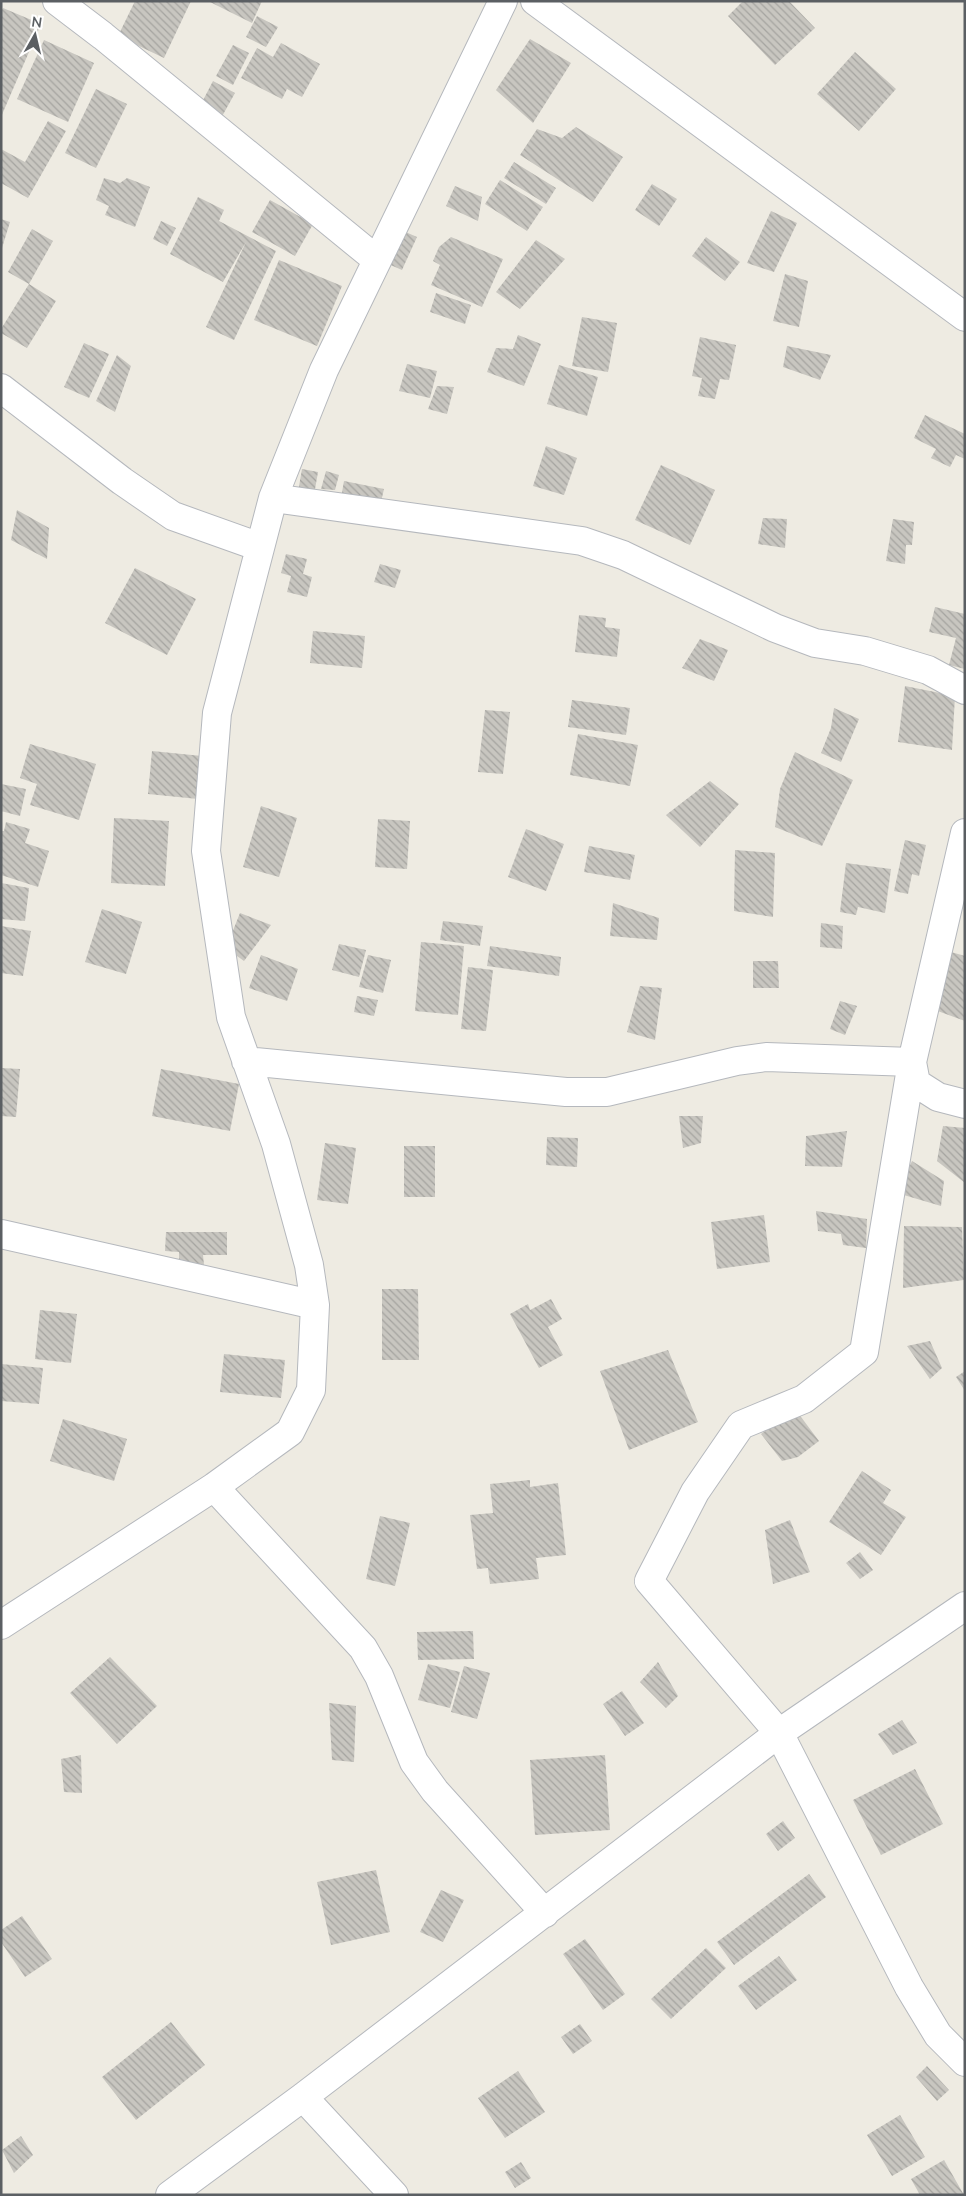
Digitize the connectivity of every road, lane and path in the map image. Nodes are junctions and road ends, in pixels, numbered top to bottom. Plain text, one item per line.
1 (57, 1) edge
2 (503, 1) edge
3 (535, 1) edge
4 (377, 260) junction
5 (965, 317) edge
6 (1, 388) edge
7 (273, 498) junction
8 (260, 547) junction
9 (965, 690) edge
10 (965, 833) edge
11 (246, 1061) junction
12 (912, 1062) junction
13 (965, 1104) edge
14 (1, 1234) edge
15 (315, 1305) junction
16 (214, 1487) junction
17 (965, 1606) edge
18 (1, 1625) edge
19 (779, 1733) junction
20 (545, 1914) junction
21 (965, 2062) edge
22 (303, 2097) junction
23 (170, 2195) edge
24 (394, 2195) edge

1 - 4 street
2 - 4 street
3 - 5 street
4 - 7 street
6 - 8 street
7 - 8 street
7 - 9 street
8 - 11 street
10 - 12 street
11 - 12 street
11 - 15 street
12 - 13 street
12 - 19 street
14 - 15 street
15 - 16 street
16 - 18 street
16 - 20 street
17 - 19 street
19 - 20 street
19 - 21 street
20 - 22 street
22 - 23 street
22 - 24 street

